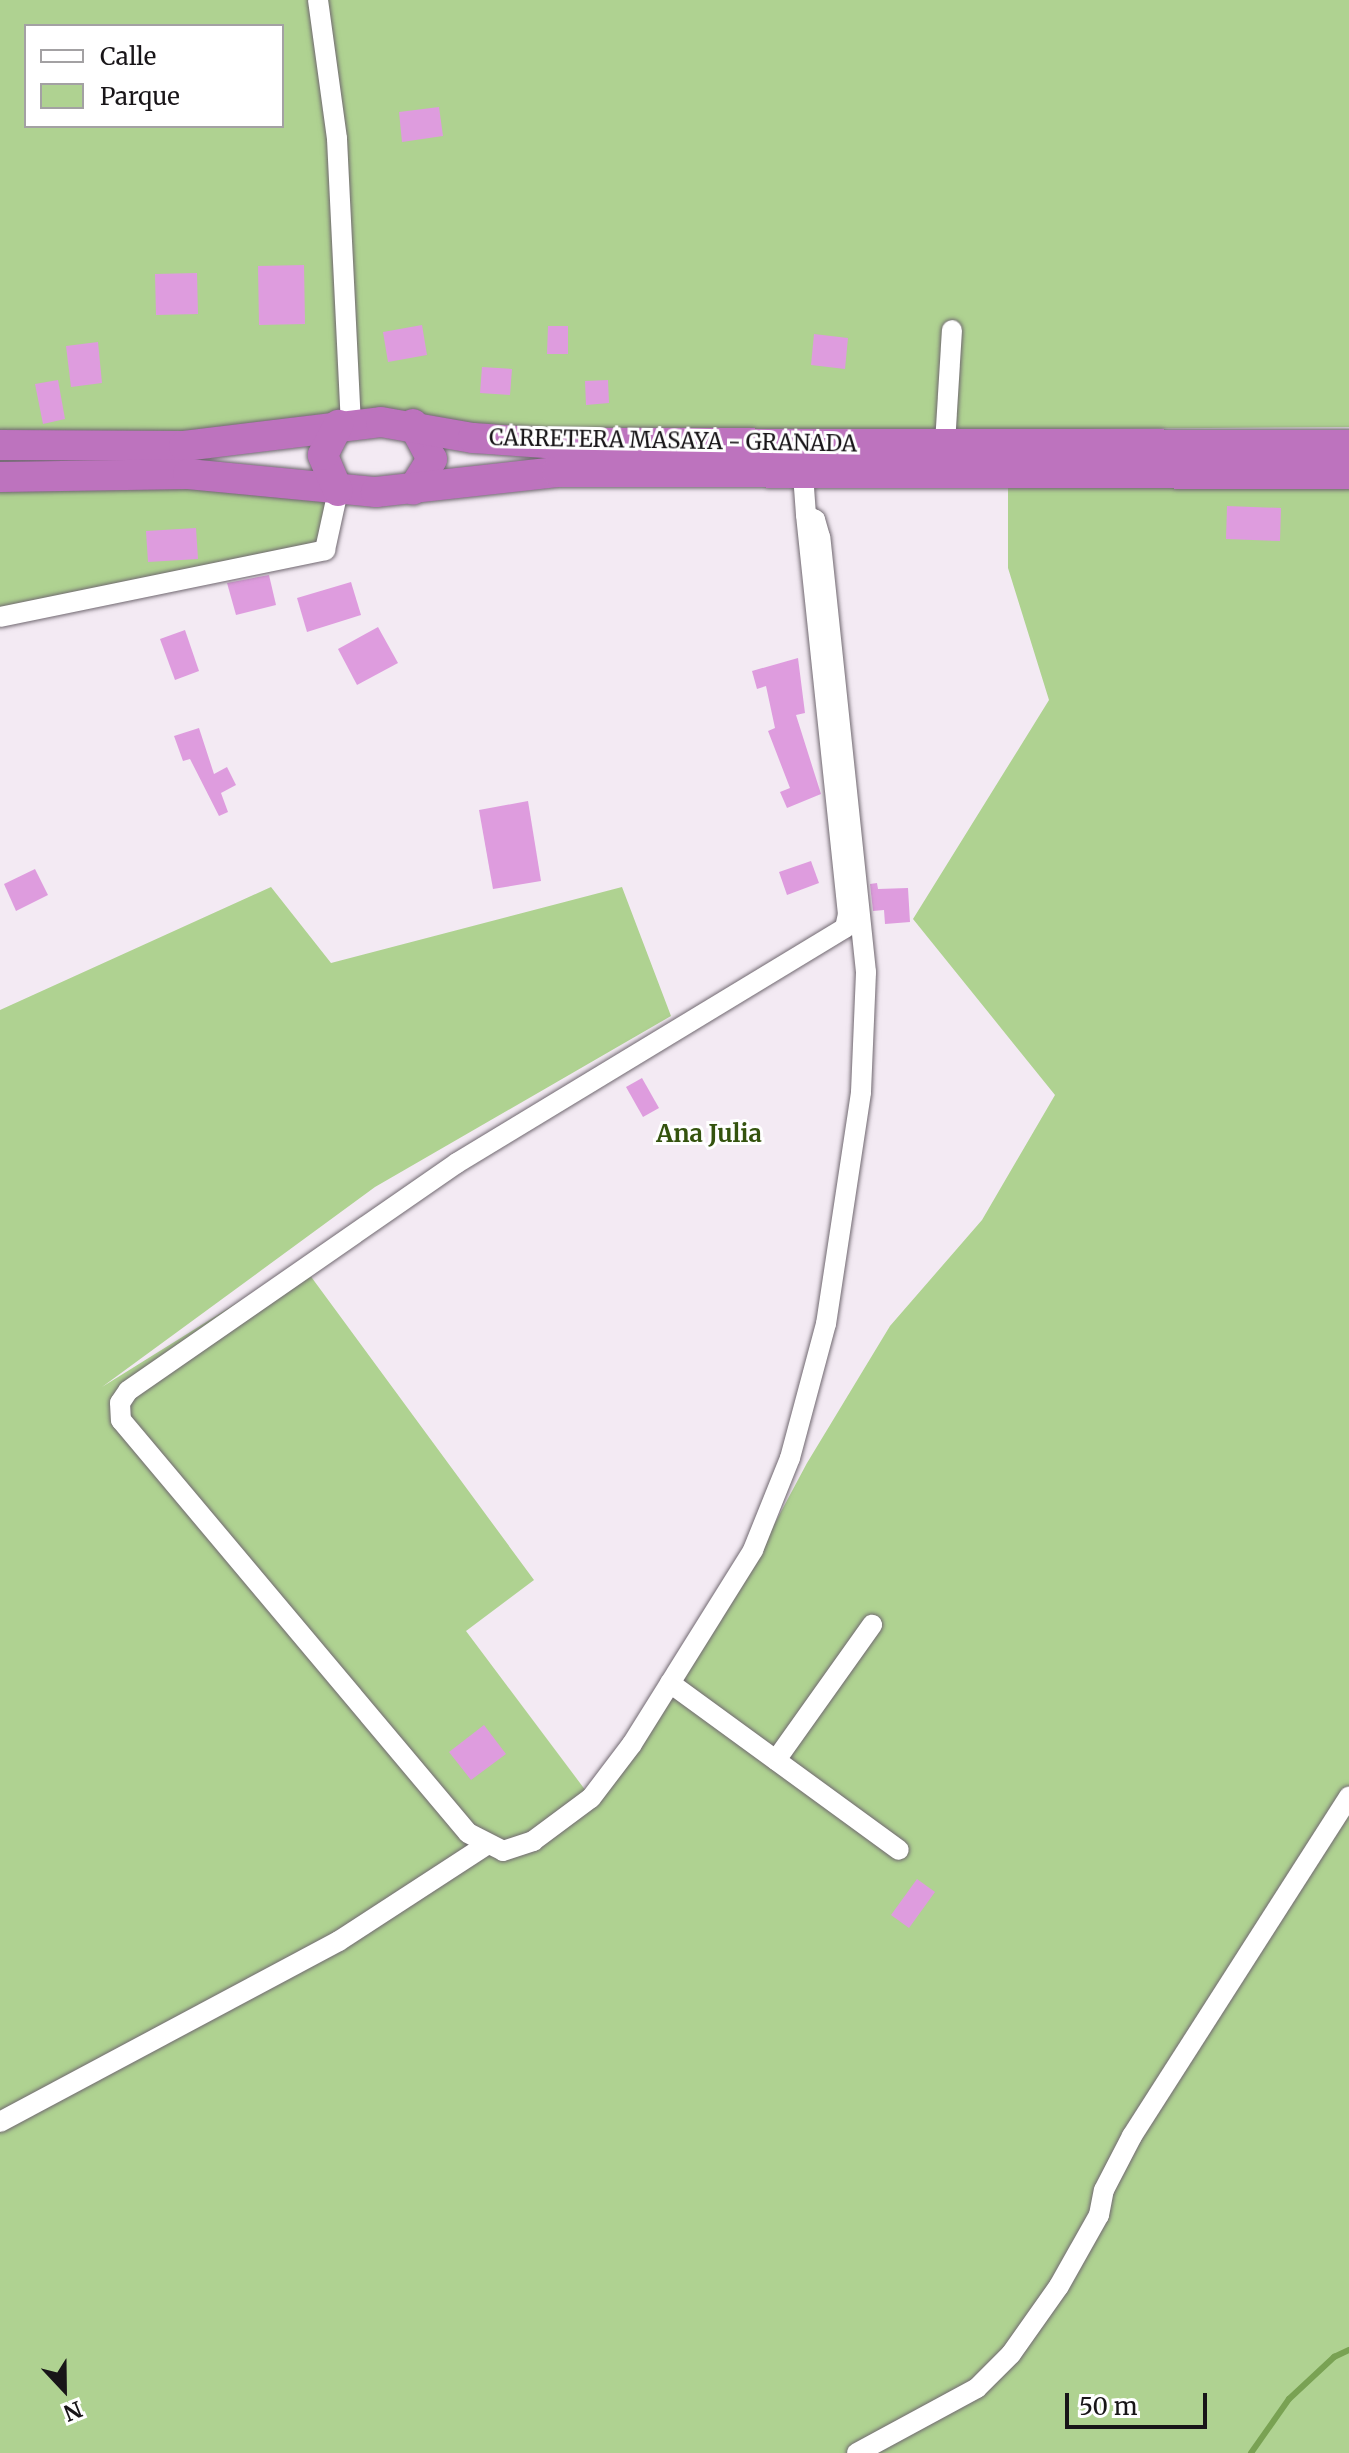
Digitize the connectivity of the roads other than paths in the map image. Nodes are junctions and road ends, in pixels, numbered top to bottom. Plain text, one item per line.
1 (318, 0) edge
2 (952, 330) dead end
3 (345, 424) junction
4 (413, 424) junction
5 (945, 444) junction
6 (0, 445) edge
7 (1349, 445) edge
8 (803, 474) junction
9 (1349, 474) edge
10 (0, 477) edge
11 (413, 489) junction
12 (338, 491) junction
13 (806, 515) junction
14 (0, 617) edge
15 (872, 1625) dead end
16 (670, 1683) junction
17 (776, 1760) junction
18 (1349, 1797) edge
19 (485, 1846) junction
20 (899, 1850) dead end
21 (0, 2122) edge
22 (857, 2453) edge

1 - 3 street
2 - 5 street
3 - 4 highway, CARRETERA MASAYA - GRANADA
3 - 6 highway, CARRETERA MASAYA - GRANADA
3 - 12 highway
4 - 5 highway, CARRETERA MASAYA - GRANADA
4 - 11 highway
5 - 7 highway, CARRETERA MASAYA - GRANADA
8 - 9 highway, CARRETERA MASAYA - GRANADA
8 - 11 highway, CARRETERA MASAYA - GRANADA
8 - 13 street
10 - 12 highway, CARRETERA MASAYA - GRANADA
11 - 12 highway, CARRETERA MASAYA - GRANADA
12 - 14 street
13 - 16 street
13 - 19 street
15 - 17 street
16 - 17 street
16 - 19 street
17 - 20 street
18 - 22 street
19 - 21 street

